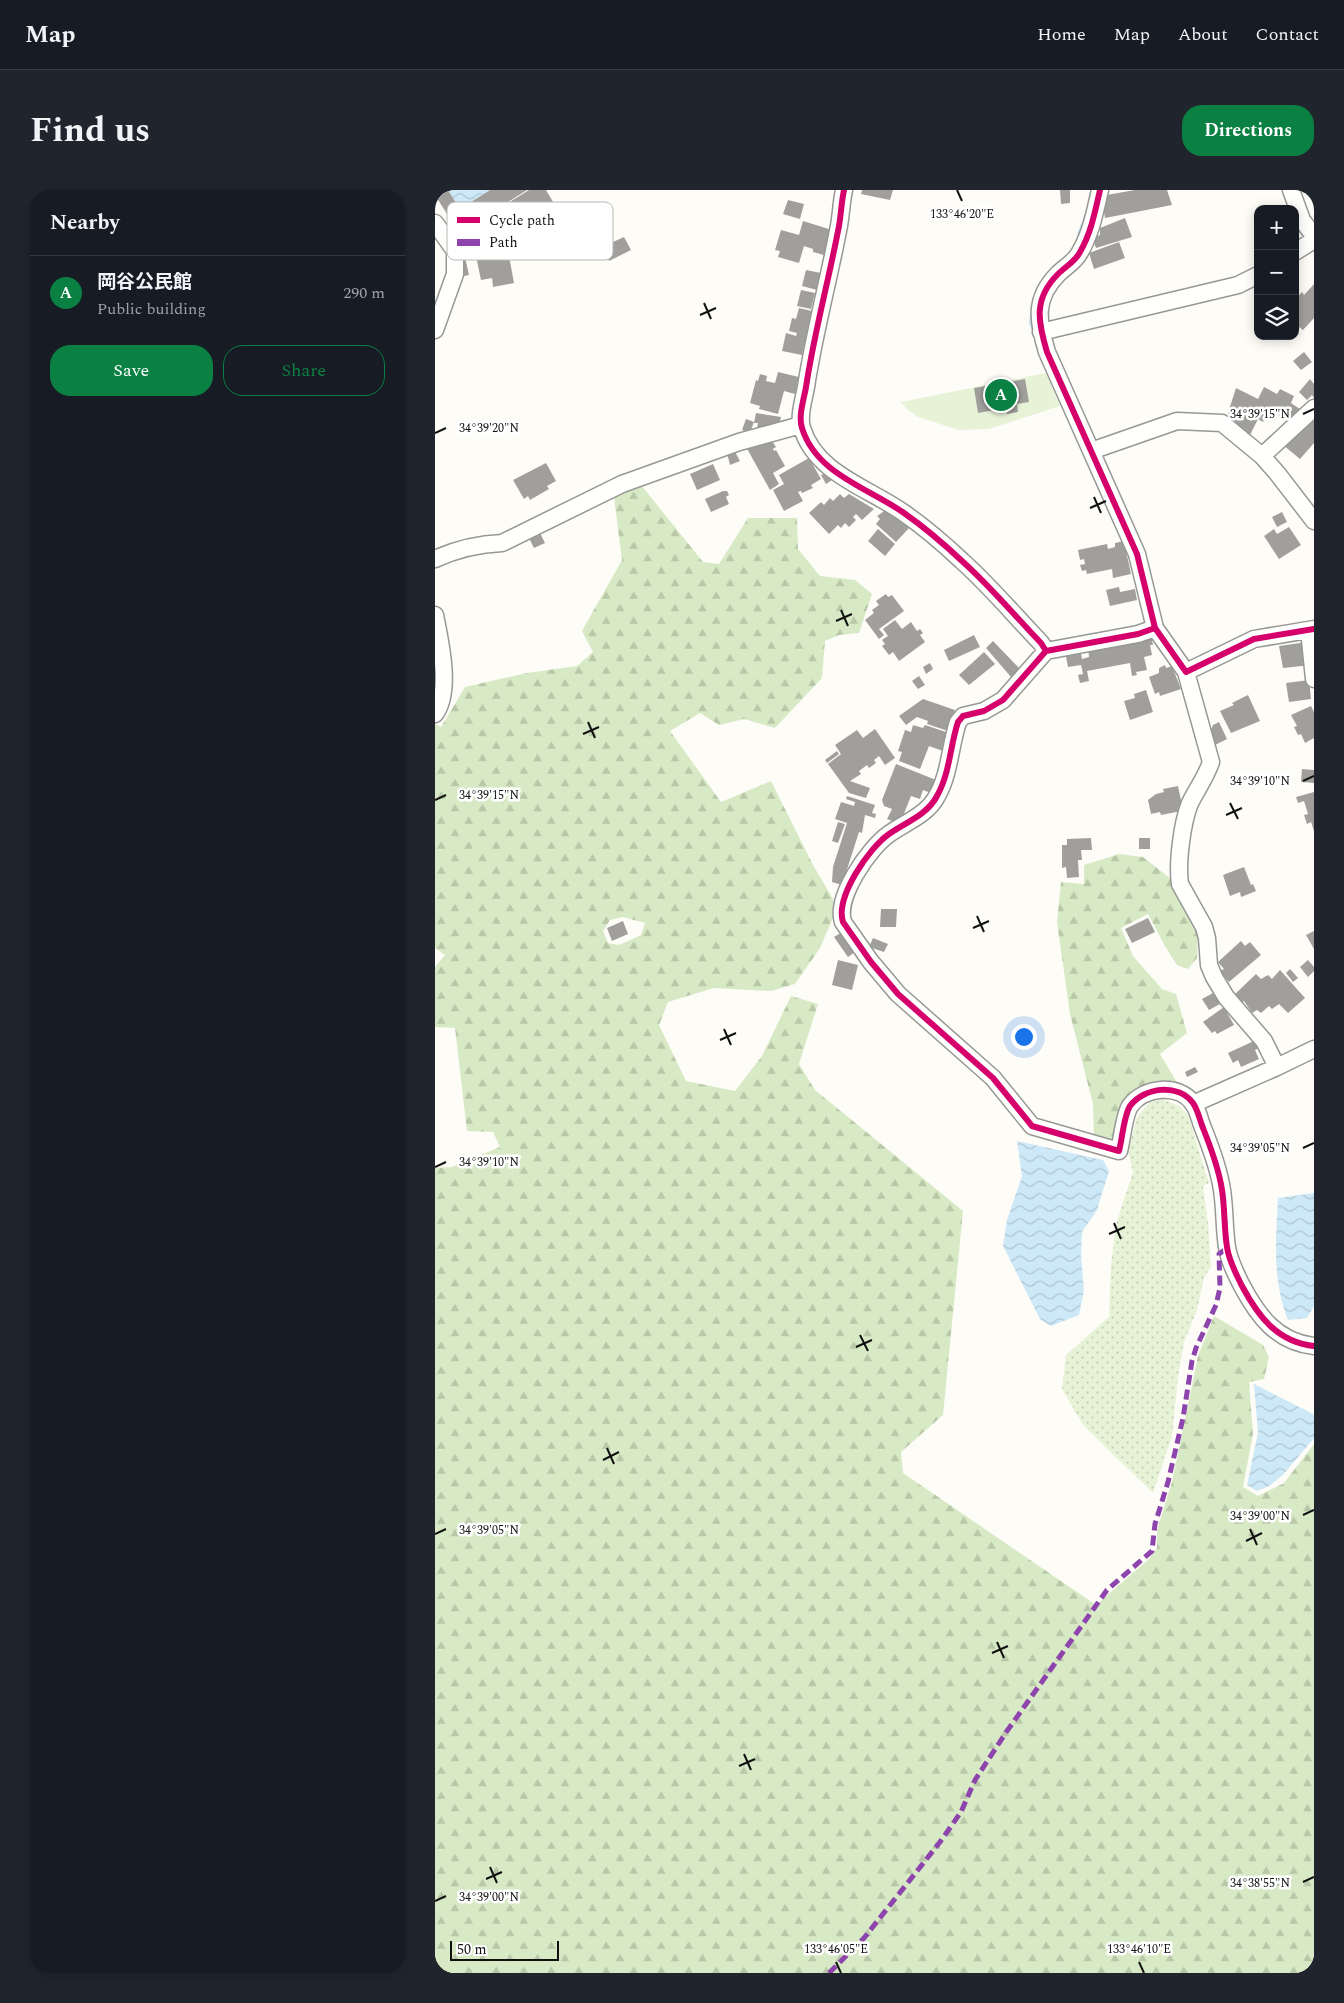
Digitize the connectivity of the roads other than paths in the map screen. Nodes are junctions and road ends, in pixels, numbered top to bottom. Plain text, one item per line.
1 (844, 190) edge
2 (1100, 190) edge
3 (1291, 190) edge
4 (435, 222) edge
5 (1314, 236) edge
6 (447, 239) edge
7 (1314, 240) edge
8 (1298, 250) edge
9 (455, 260) edge
10 (1254, 277) edge
11 (435, 330) edge
12 (1041, 332) junction
13 (1314, 408) edge
14 (801, 425) junction
15 (1091, 451) junction
16 (1262, 456) junction
17 (1314, 521) edge
18 (435, 559) edge
19 (435, 615) edge
20 (1155, 628) junction
21 (1312, 630) edge
22 (1046, 651) junction
23 (1186, 675) junction
24 (1314, 679) edge
25 (435, 714) edge
26 (1314, 1050) edge
27 (1277, 1067) junction
28 (1193, 1104) junction
29 (1314, 1346) edge

1 - 14 street
2 - 12 street
3 - 5 street
4 - 6 street
7 - 8 street
9 - 11 street
10 - 12 street
12 - 15 street
13 - 16 street
14 - 18 street
14 - 22 street
15 - 16 street
15 - 20 street
16 - 17 street
19 - 25 street
20 - 22 street
20 - 23 street
21 - 23 street
21 - 24 street
22 - 28 street
23 - 27 street
26 - 27 street
27 - 28 street
28 - 29 street

